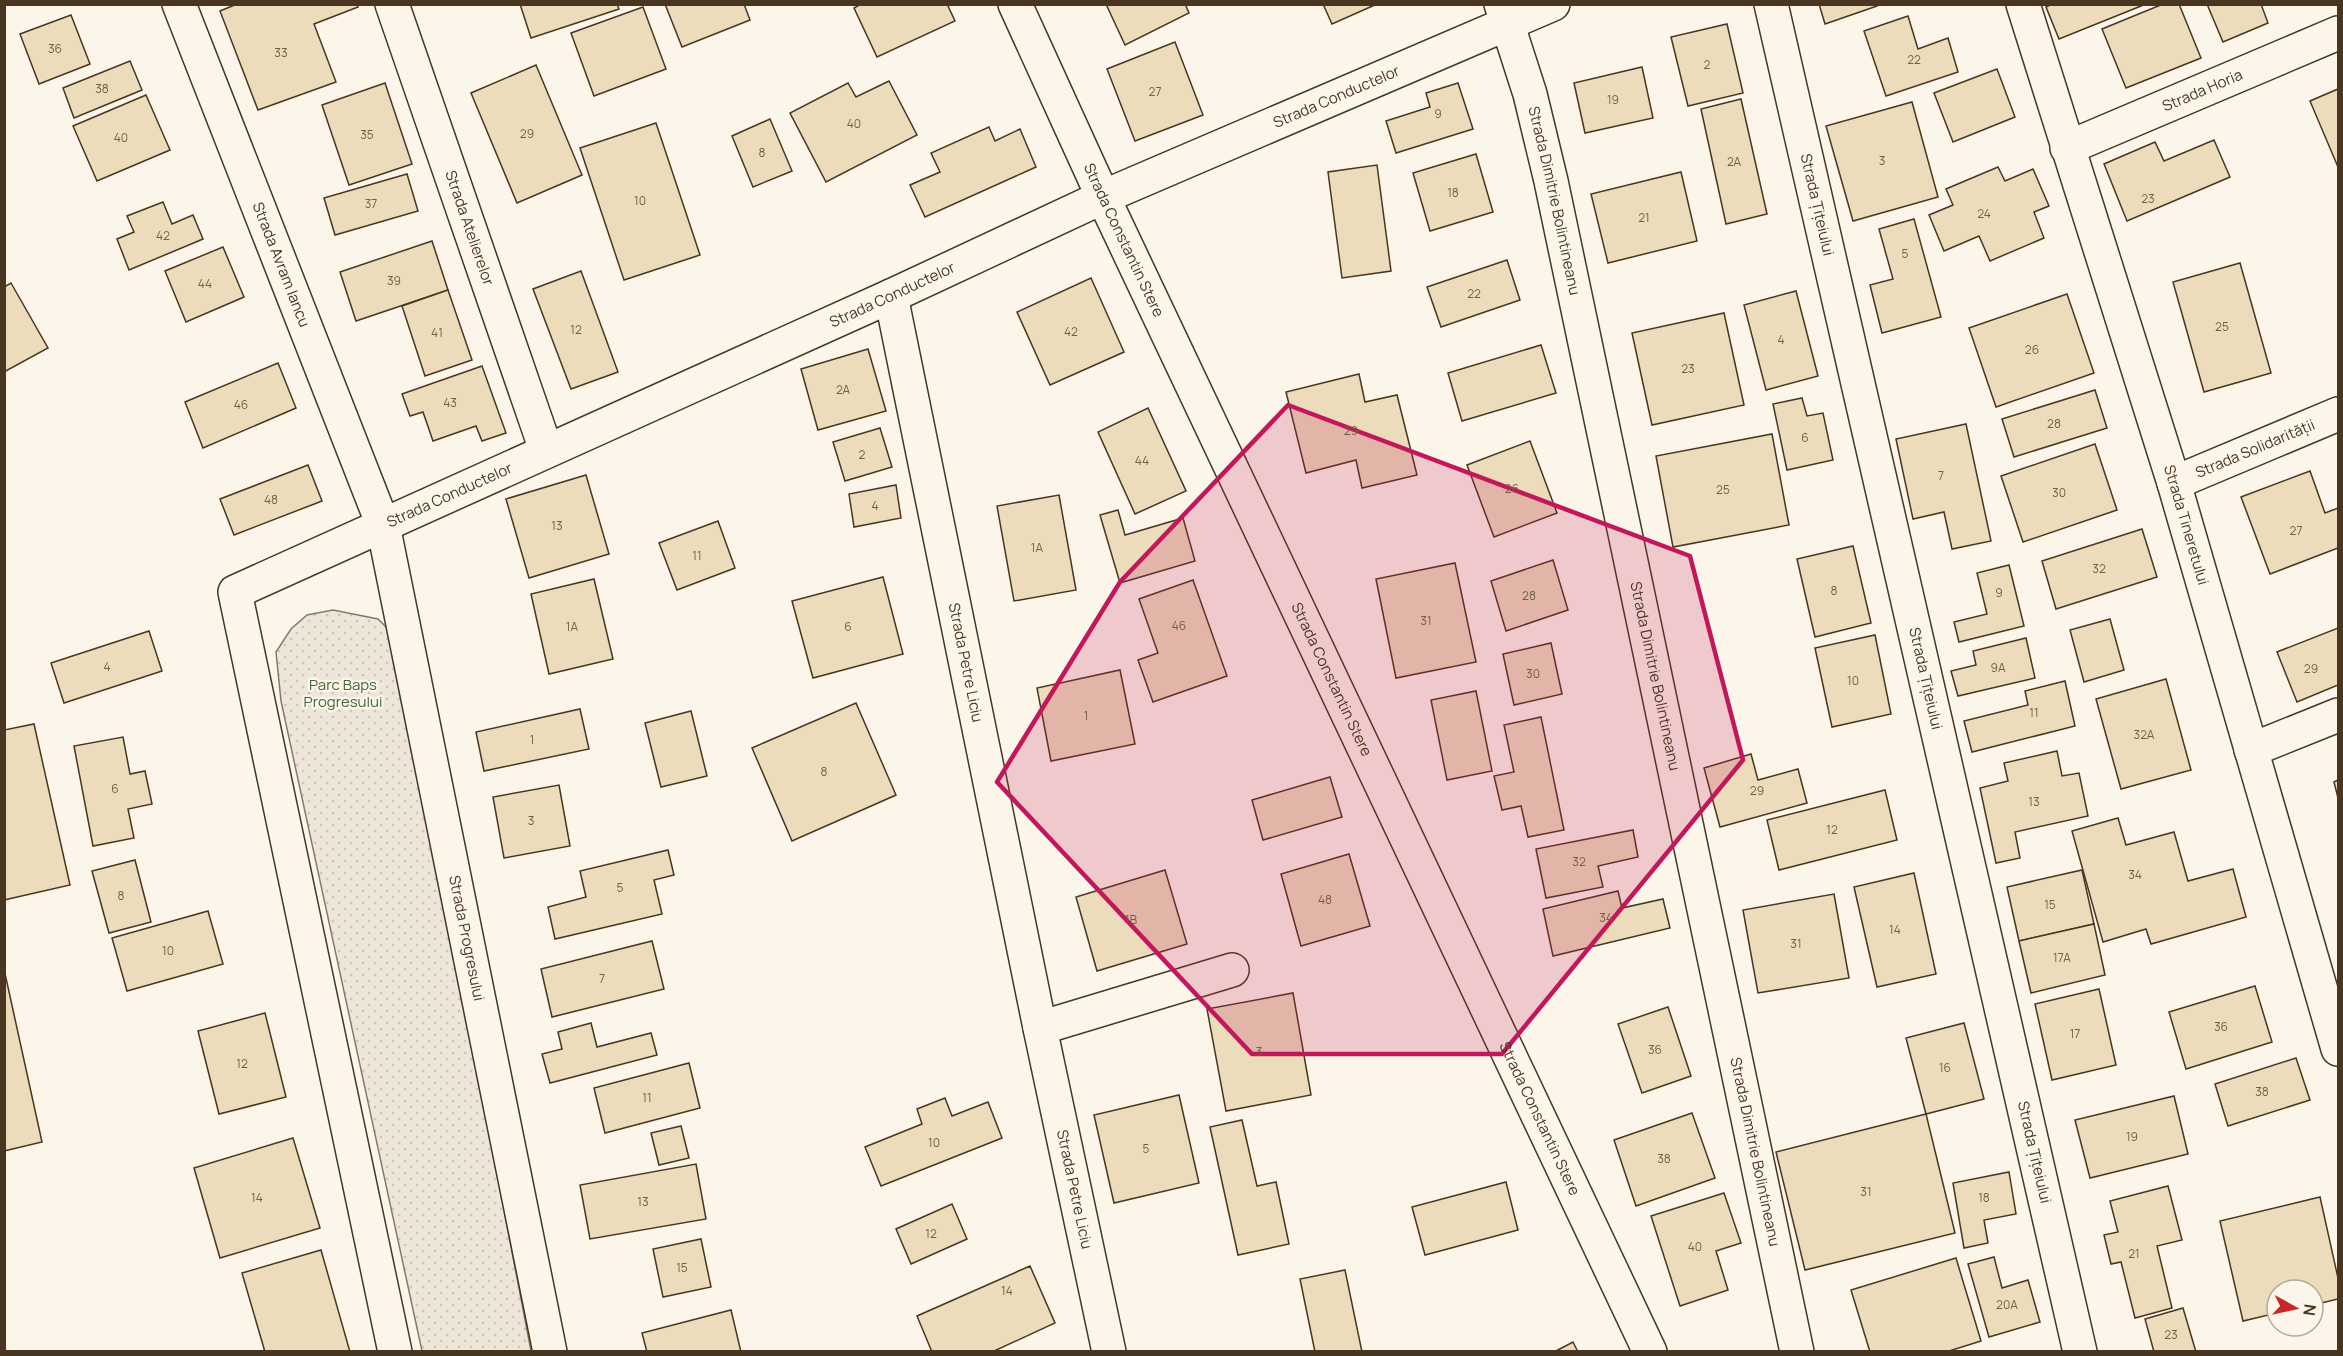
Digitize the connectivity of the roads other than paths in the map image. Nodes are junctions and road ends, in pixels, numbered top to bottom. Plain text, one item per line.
1 (178, 4) edge
2 (392, 4) edge
3 (1015, 4) edge
4 (1553, 4) edge
5 (1771, 4) edge
6 (2023, 4) edge
7 (1504, 14) edge
8 (2338, 33) edge
9 (2067, 148) junction
10 (1103, 197) junction
11 (891, 296) junction
12 (2338, 414) edge
13 (546, 450) junction
14 (2174, 483) junction
15 (383, 525) junction
16 (2338, 715) edge
17 (2251, 750) junction
18 (1232, 970) dead end
19 (1040, 1028) junction
20 (2338, 1049) edge
21 (395, 1352) edge
22 (550, 1352) edge
23 (1109, 1352) edge
24 (1650, 1352) edge
25 (1797, 1352) edge
26 (2080, 1352) edge

1 - 15 street, Strada Avram Iancu
2 - 13 street, Strada Atelierelor
3 - 10 street, Strada Constantin Stere
4 - 7 street, Strada Conductelor
5 - 26 street, Strada Țițeiului
6 - 9 street, Strada Tineretului
7 - 10 street, Strada Conductelor
7 - 25 street, Strada Dimitrie Bolintineanu
8 - 9 street, Strada Horia
9 - 14 street, Strada Tineretului
10 - 11 street, Strada Conductelor
10 - 24 street, Strada Constantin Stere
11 - 13 street, Strada Conductelor
11 - 19 street, Strada Petre Liciu
12 - 14 street, Strada Solidarității
13 - 15 street, Strada Conductelor
14 - 17 street, Strada Tineretului
15 - 21 street, Strada Conductelor
15 - 22 street, Strada Progresului
16 - 17 street
17 - 20 street, Strada Tineretului
18 - 19 street
19 - 23 street, Strada Petre Liciu

